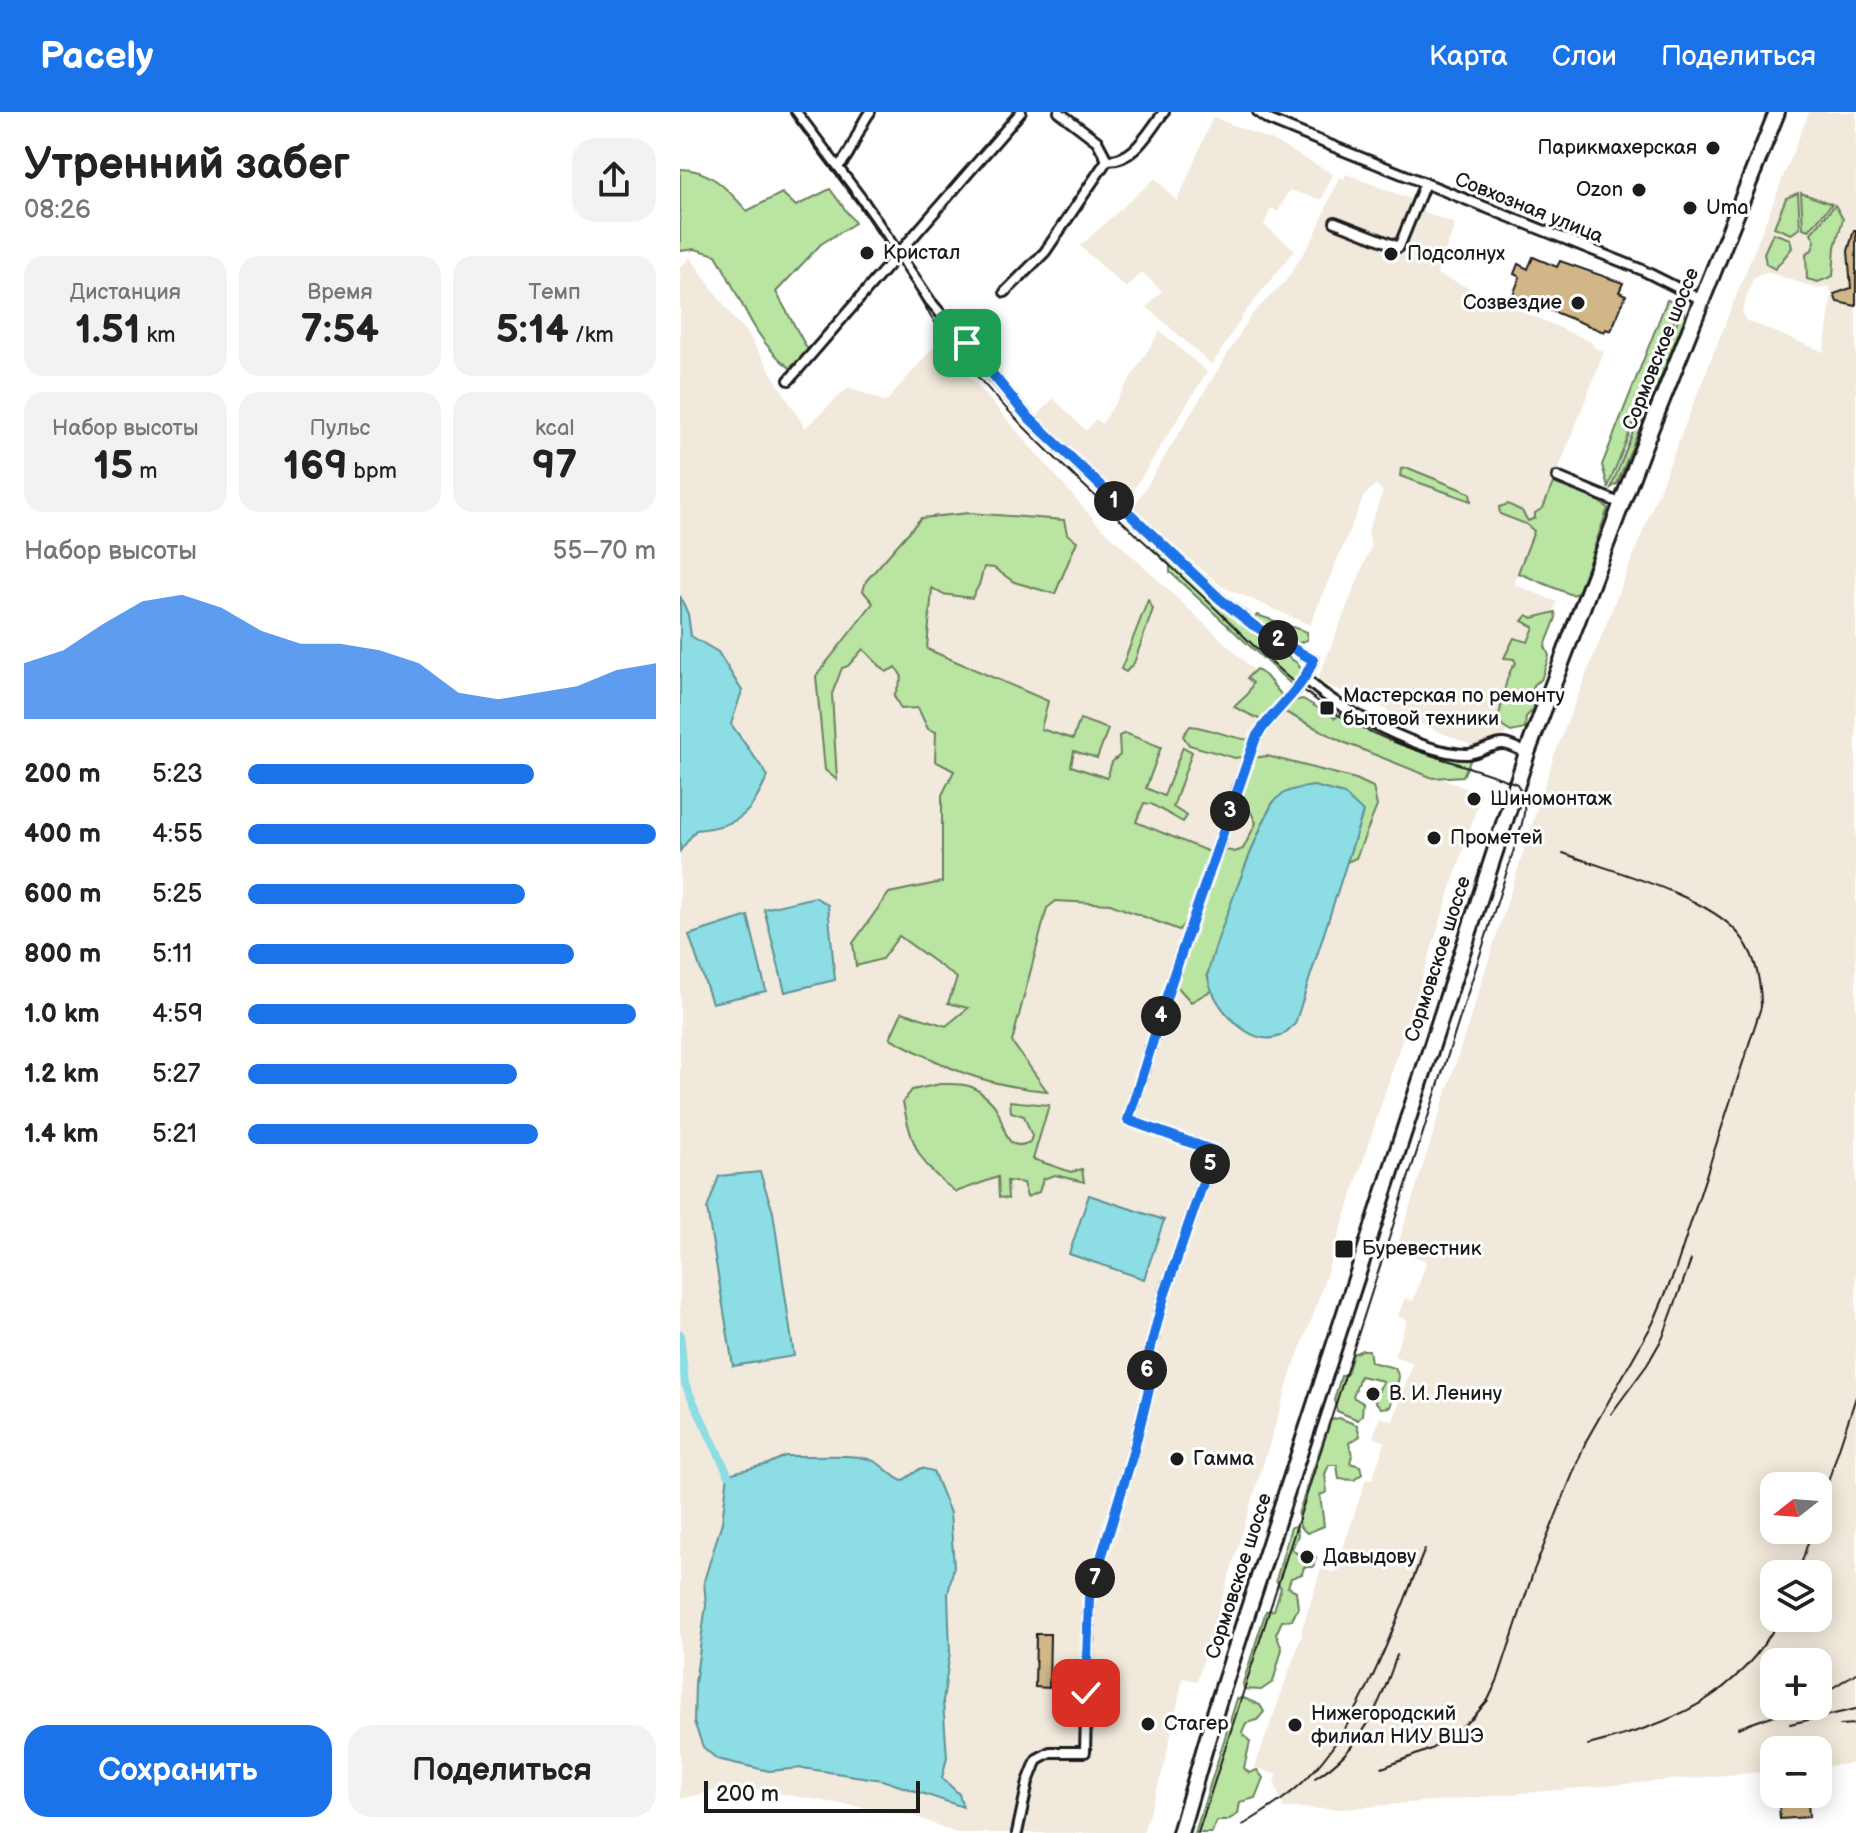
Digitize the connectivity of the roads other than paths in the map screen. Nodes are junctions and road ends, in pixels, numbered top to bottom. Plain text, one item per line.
1 (796, 112) edge
2 (870, 112) edge
3 (1021, 112) edge
4 (1059, 112) edge
5 (1164, 112) edge
6 (1258, 112) edge
7 (1777, 112) edge
8 (1107, 160) junction
9 (837, 167) junction
10 (1425, 183) junction
11 (1335, 222) dead end
12 (899, 252) junction
13 (1005, 292) dead end
14 (1702, 300) junction
15 (789, 380) dead end
16 (1557, 477) dead end
17 (1622, 504) junction
18 (1306, 679) junction
19 (1527, 753) junction
20 (1017, 1833) edge
21 (1180, 1833) edge

1 - 9 street
2 - 9 street
3 - 12 street
4 - 8 street
5 - 8 street
6 - 10 street, Совхозная улица
7 - 14 main road, Сормовское шоссе
8 - 13 street
9 - 12 street
10 - 11 street
10 - 14 street, Совхозная улица
12 - 15 street
12 - 18 street
14 - 17 main road, Сормовское шоссе
16 - 17 street
17 - 19 main road, Сормовское шоссе
18 - 19 street
18 - 20 street
19 - 21 main road, Сормовское шоссе

